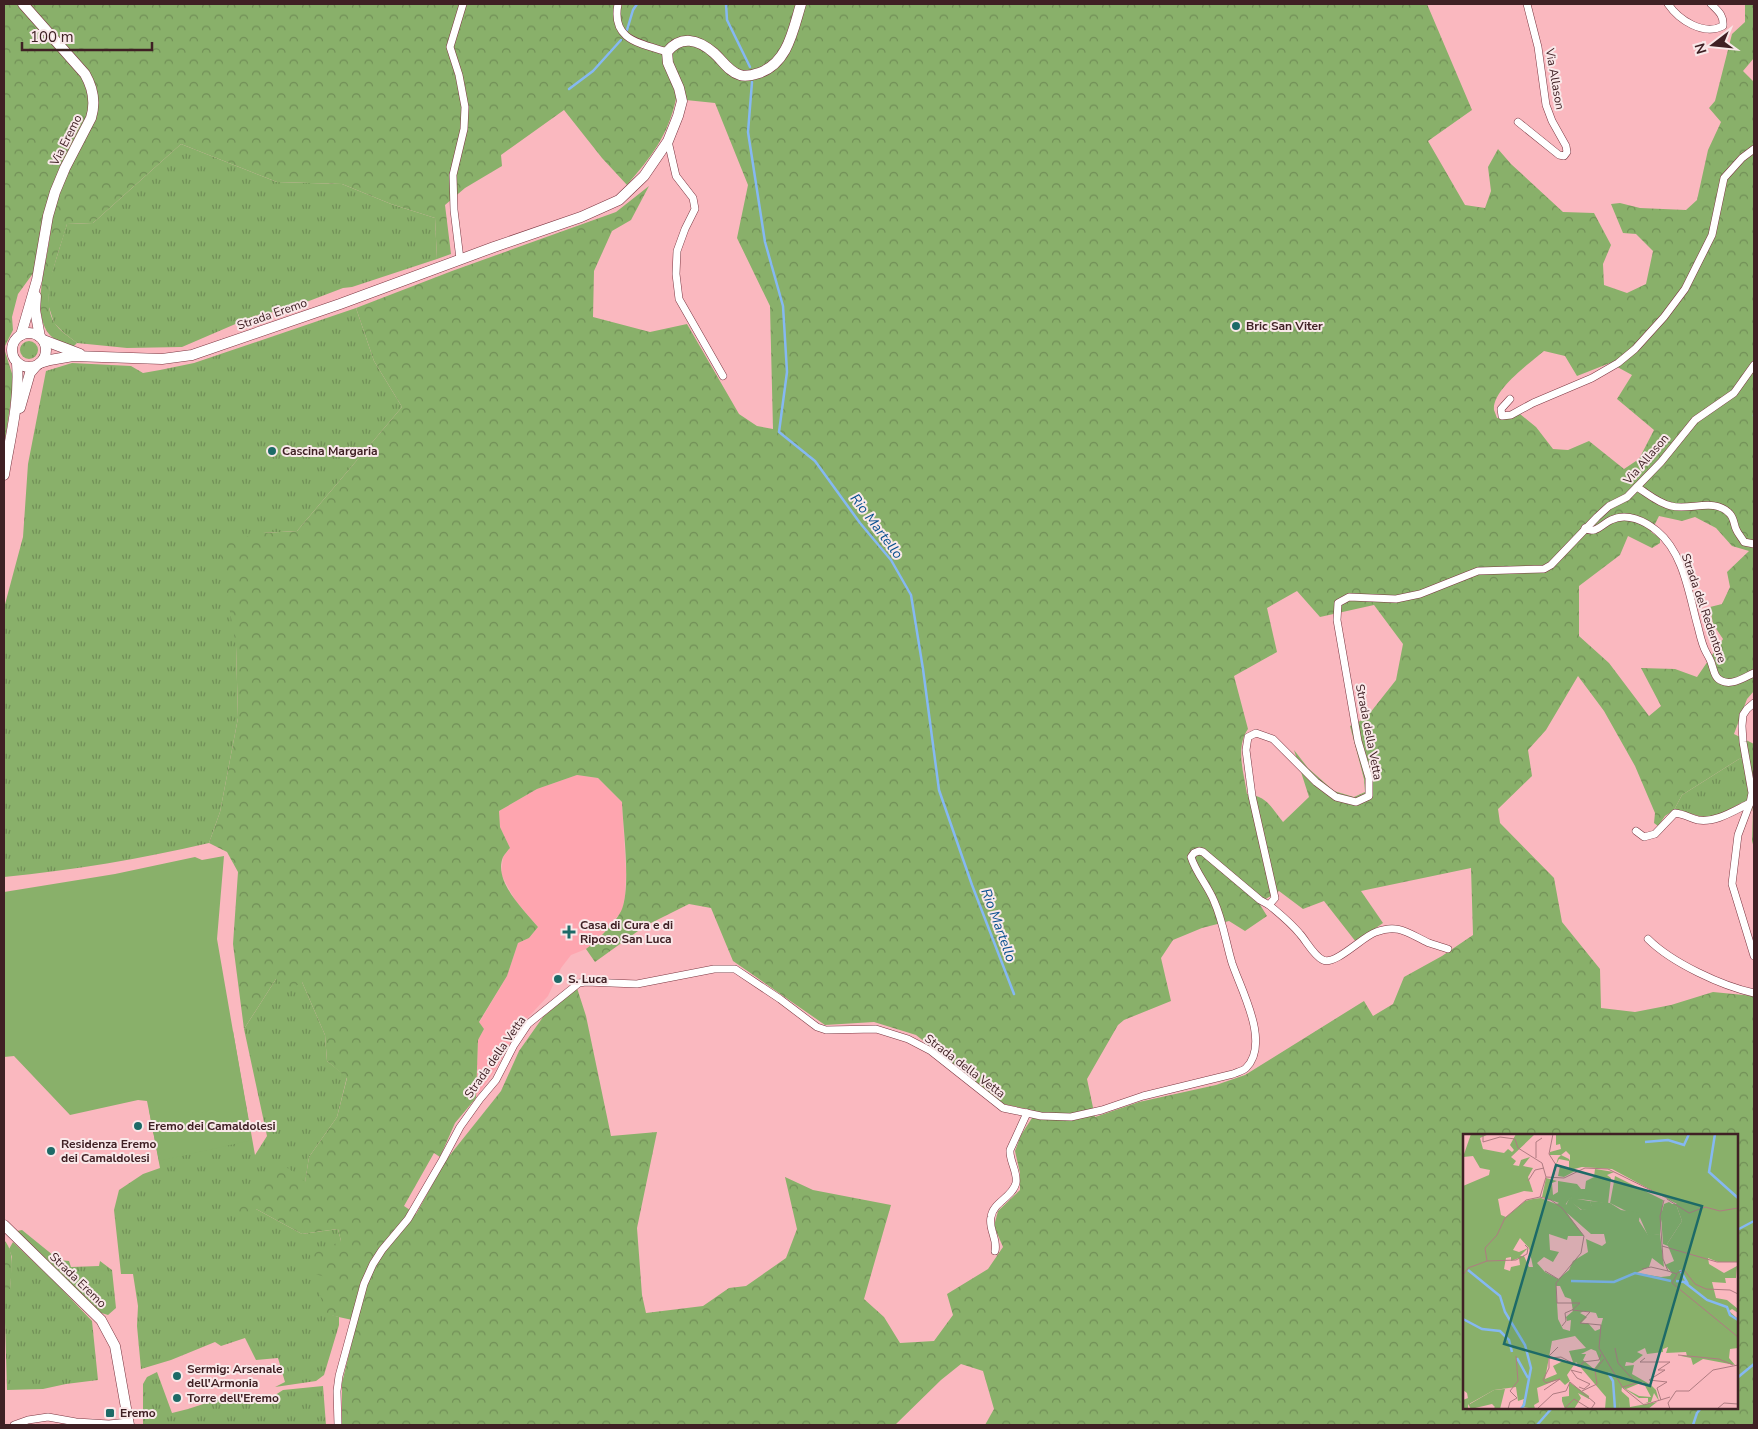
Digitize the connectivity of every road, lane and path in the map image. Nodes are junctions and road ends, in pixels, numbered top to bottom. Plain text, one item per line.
1 (23, 4) edge
2 (463, 4) edge
3 (618, 4) edge
4 (801, 4) edge
5 (1527, 4) edge
6 (1668, 4) edge
7 (1710, 4) edge
8 (667, 52) junction
9 (1518, 122) dead end
10 (668, 141) junction
11 (1754, 149) edge
12 (460, 259) junction
13 (37, 280) junction
14 (21, 335) junction
15 (41, 339) junction
16 (86, 356) junction
17 (17, 363) junction
18 (38, 364) junction
19 (1754, 365) edge
20 (723, 376) dead end
21 (1510, 399) dead end
22 (15, 420) junction
23 (4, 475) edge
24 (1637, 487) junction
25 (1584, 528) junction
26 (1754, 544) edge
27 (1551, 565) joint
28 (1754, 673) edge
29 (1754, 703) edge
30 (1750, 803) junction
31 (1636, 831) dead end
32 (1269, 906) junction
33 (1648, 939) dead end
34 (1448, 949) dead end
35 (1754, 956) edge
36 (1754, 993) edge
37 (1027, 1113) junction
38 (4, 1225) edge
39 (995, 1251) dead end
40 (129, 1424) edge
41 (14, 1425) edge
42 (338, 1425) edge

1 - 13 main road, Via Eremo
2 - 12 street
3 - 8 street
4 - 8 main road
5 - 9 street, Via Allason
6 - 7 street
8 - 10 main road, Strada Eremo
10 - 12 main road, Strada Eremo
10 - 20 street
11 - 21 street
12 - 16 main road, Strada Eremo
13 - 14 main road, Via Eremo
13 - 15 main road, Via Eremo
14 - 15 main road
14 - 17 main road
15 - 16 main road, Strada Eremo
15 - 18 main road
16 - 18 main road, Strada Eremo
17 - 18 main road
17 - 22 main road
18 - 22 main road
19 - 24 street, Via Allason
22 - 23 main road
24 - 25 street, Via Allason
24 - 26 street
25 - 27 street, Via Allason
25 - 28 street, Strada del Redentore
27 - 32 street, Strada della Vetta
29 - 30 street
30 - 31 street
30 - 35 street
32 - 34 street, Strada della Vetta
32 - 37 street, Strada della Vetta
33 - 36 street
37 - 39 street
37 - 42 street, Strada della Vetta
38 - 40 main road, Strada Eremo
40 - 41 street, Strada Eremo

